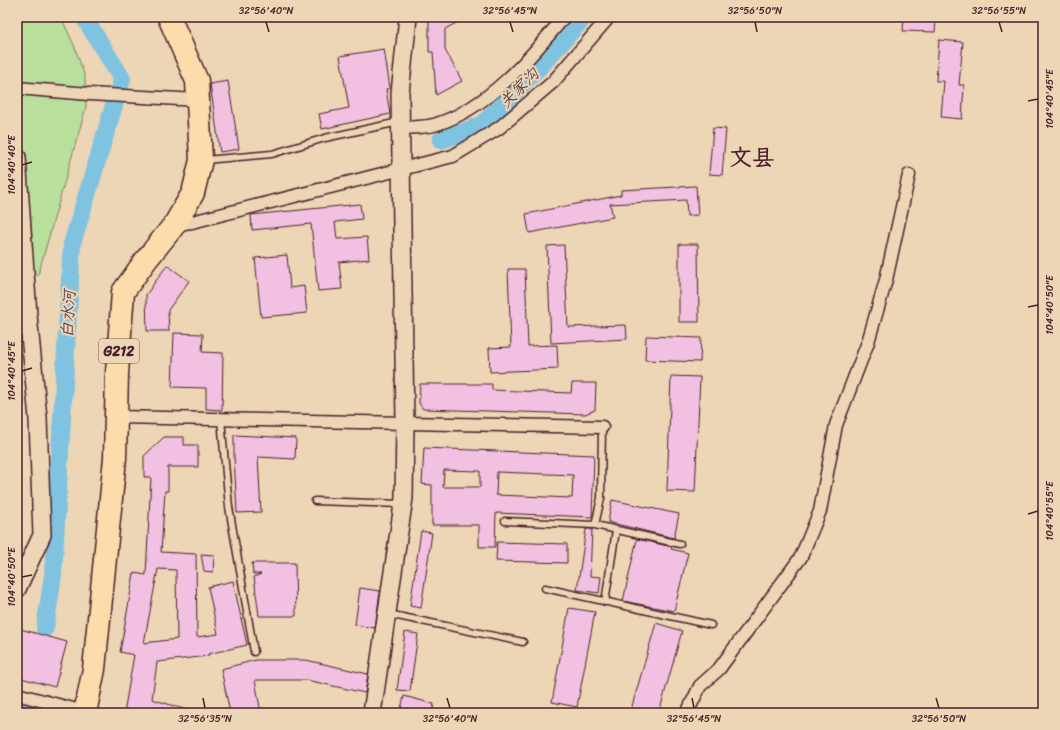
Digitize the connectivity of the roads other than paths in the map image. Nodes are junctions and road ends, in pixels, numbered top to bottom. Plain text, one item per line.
1 (169, 17) edge
2 (408, 17) edge
3 (564, 17) edge
4 (609, 17) edge
5 (17, 88) edge
6 (192, 99) junction
7 (401, 125) junction
8 (17, 157) edge
9 (201, 160) junction
10 (401, 170) junction
11 (909, 176) dead end
12 (176, 224) junction
13 (116, 417) junction
14 (221, 419) junction
15 (405, 423) junction
16 (602, 427) joint
17 (315, 501) dead end
18 (403, 504) junction
19 (505, 520) dead end
20 (595, 525) junction
21 (616, 530) junction
22 (680, 544) dead end
23 (545, 588) dead end
24 (17, 589) edge
25 (606, 602) junction
26 (387, 614) junction
27 (712, 625) dead end
28 (524, 642) dead end
29 (254, 652) dead end
30 (17, 694) edge
31 (86, 713) edge
32 (372, 713) edge
33 (687, 713) edge

1 - 6 highway, G212
2 - 7 street
3 - 7 street
4 - 10 street
5 - 6 street
6 - 9 highway, G212
7 - 9 lane
7 - 10 street
8 - 24 street
9 - 12 highway, G212
10 - 12 street
10 - 15 street
11 - 33 street
12 - 13 highway, G212
13 - 14 street
13 - 31 highway, G212
14 - 15 street
14 - 29 lane
15 - 16 street
15 - 18 street
16 - 20 lane
17 - 18 lane
18 - 26 street
19 - 20 lane
20 - 21 lane
21 - 22 lane
21 - 25 lane
23 - 25 lane
25 - 27 lane
26 - 28 lane
26 - 32 street
30 - 31 street

